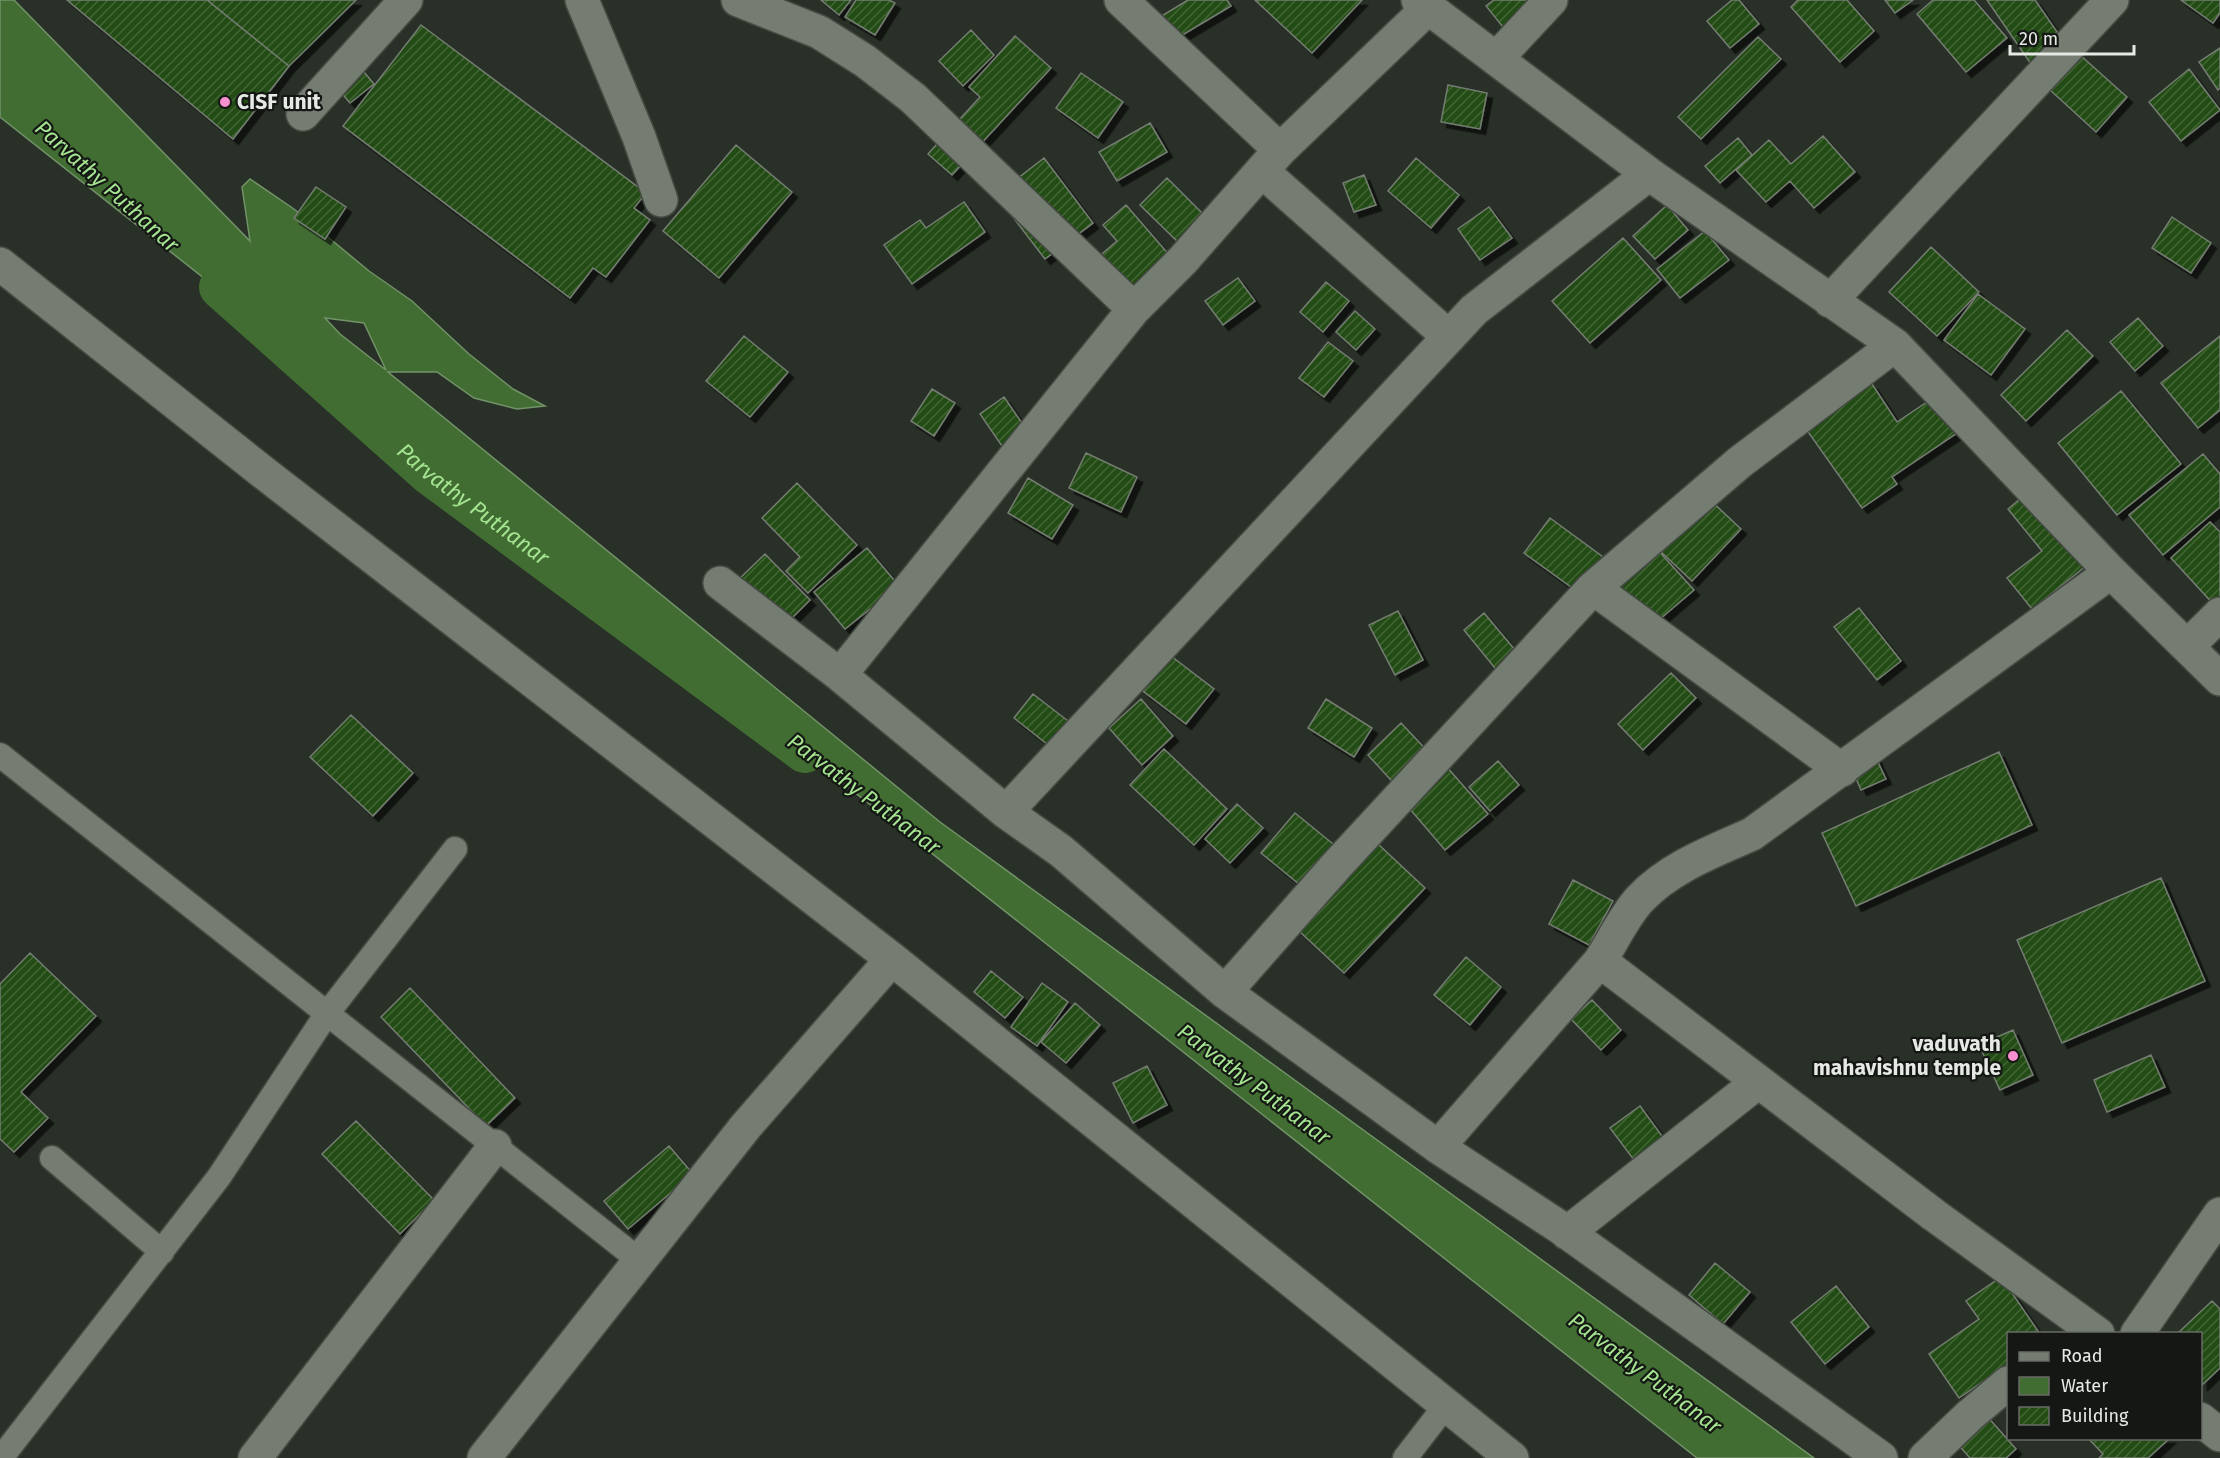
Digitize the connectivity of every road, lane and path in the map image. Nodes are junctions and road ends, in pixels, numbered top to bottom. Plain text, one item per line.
1 (406, 0) edge
2 (582, 0) edge
3 (738, 0) edge
4 (1121, 0) edge
5 (1551, 0) edge
6 (2112, 0) edge
7 (1423, 4) edge
8 (1496, 59) junction
9 (303, 114) dead end
10 (1271, 161) junction
11 (1649, 174) junction
12 (661, 200) dead end
13 (0, 264) edge
14 (1830, 301) junction
15 (1134, 309) junction
16 (1449, 337) junction
17 (1895, 345) junction
18 (2111, 572) junction
19 (720, 583) dead end
20 (1593, 588) junction
21 (2220, 614) edge
22 (2188, 646) junction
23 (840, 675) junction
24 (2220, 679) edge
25 (0, 755) edge
26 (1842, 770) junction
27 (1006, 812) junction
28 (455, 849) dead end
29 (892, 959) junction
30 (1600, 961) junction
31 (1226, 992) junction
32 (326, 1014) junction
33 (1758, 1082) junction
34 (495, 1146) junction
35 (1438, 1148) junction
36 (52, 1158) dead end
37 (2220, 1214) edge
38 (1567, 1233) junction
39 (162, 1252) junction
40 (639, 1260) junction
41 (2082, 1330) edge
42 (2139, 1332) edge
43 (2007, 1384) edge
44 (1446, 1405) junction
45 (2202, 1421) edge
46 (2220, 1435) edge
47 (1, 1458) edge
48 (255, 1458) edge
49 (484, 1458) edge
50 (1405, 1458) edge
51 (1512, 1458) edge
52 (1881, 1458) edge
53 (1925, 1458) edge

1 - 9 street
2 - 12 street
3 - 15 street
4 - 10 street
5 - 8 street
6 - 14 street
7 - 8 street
7 - 10 street
8 - 11 street
10 - 15 street
10 - 16 street
11 - 14 street
11 - 16 street
13 - 29 street
14 - 17 street
15 - 23 street
16 - 27 street
17 - 18 street
17 - 20 street
18 - 22 street
18 - 26 street
19 - 23 street
20 - 26 street
20 - 31 street
21 - 22 street
22 - 24 street
23 - 27 street
25 - 32 lane
26 - 30 street
27 - 31 street
28 - 32 lane
29 - 40 street
29 - 44 street
30 - 33 street
30 - 35 street
31 - 35 street
32 - 34 lane
32 - 39 lane
33 - 38 street
33 - 41 street
34 - 40 lane
34 - 48 street
35 - 38 street
36 - 39 lane
37 - 42 street
38 - 52 street
39 - 47 lane
40 - 49 street
43 - 53 street
44 - 50 lane
44 - 51 street
45 - 46 street

